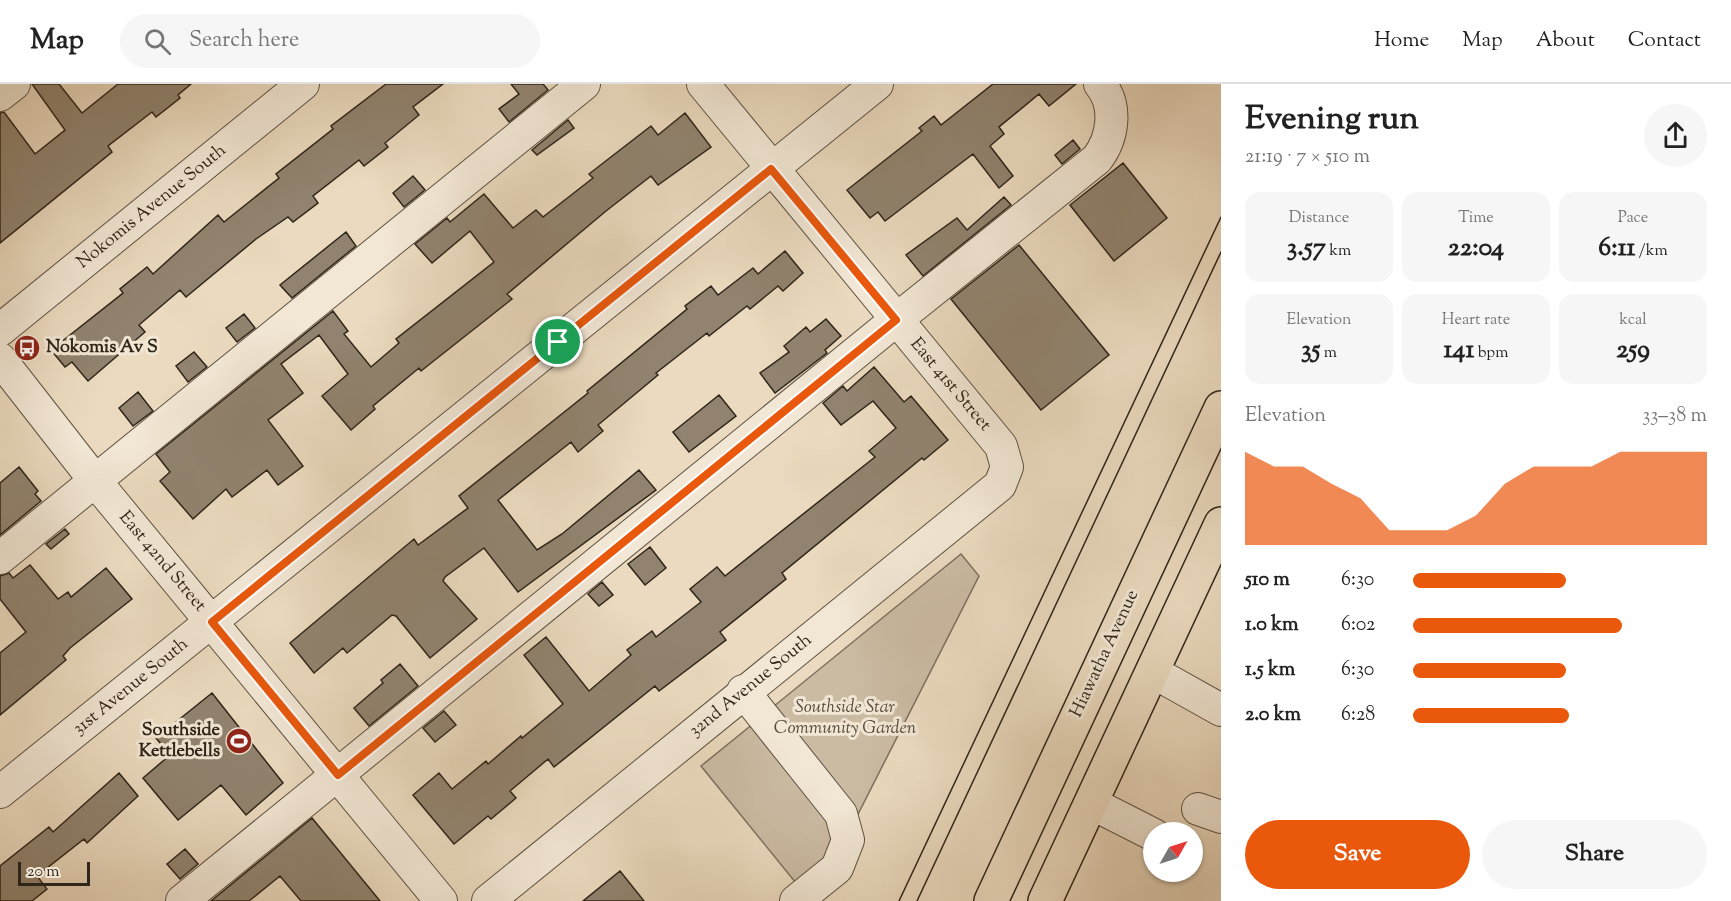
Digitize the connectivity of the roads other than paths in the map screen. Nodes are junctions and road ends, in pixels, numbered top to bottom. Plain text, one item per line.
1 (14, 84) edge
2 (303, 84) edge
3 (584, 84) edge
4 (703, 84) edge
5 (878, 84) edge
6 (1100, 84) edge
7 (0, 95) edge
8 (771, 169) junction
9 (896, 320) junction
10 (0, 330) edge
11 (0, 359) edge
12 (1221, 408) edge
13 (1007, 467) joint
14 (96, 482) junction
15 (1221, 524) edge
16 (0, 558) edge
17 (212, 622) junction
18 (1153, 672) junction
19 (743, 692) junction
20 (1221, 710) edge
21 (338, 775) junction
22 (0, 792) edge
23 (1091, 803) junction
24 (1143, 829) edge
25 (182, 901) edge
26 (441, 901) edge
27 (488, 901) edge
28 (796, 901) edge
29 (991, 901) edge
30 (1045, 901) edge

1 - 7 street
2 - 10 street, Nokomis Avenue South
3 - 14 street
4 - 8 street, East 41st Street
5 - 8 street, 31st Avenue South
6 - 9 street
8 - 9 street, East 41st Street
8 - 17 street, 31st Avenue South
9 - 13 street, East 41st Street
9 - 21 street
11 - 14 street, East 42nd Street
12 - 29 highway, Hiawatha Avenue
13 - 19 street, 32nd Avenue South
14 - 16 street
14 - 17 street, East 42nd Street
15 - 18 highway
17 - 21 street, East 42nd Street
17 - 22 street, 31st Avenue South
18 - 20 street
18 - 23 highway
19 - 27 street, 32nd Avenue South
19 - 28 street
21 - 25 street
21 - 26 street, East 42nd Street
23 - 24 street
23 - 30 highway

